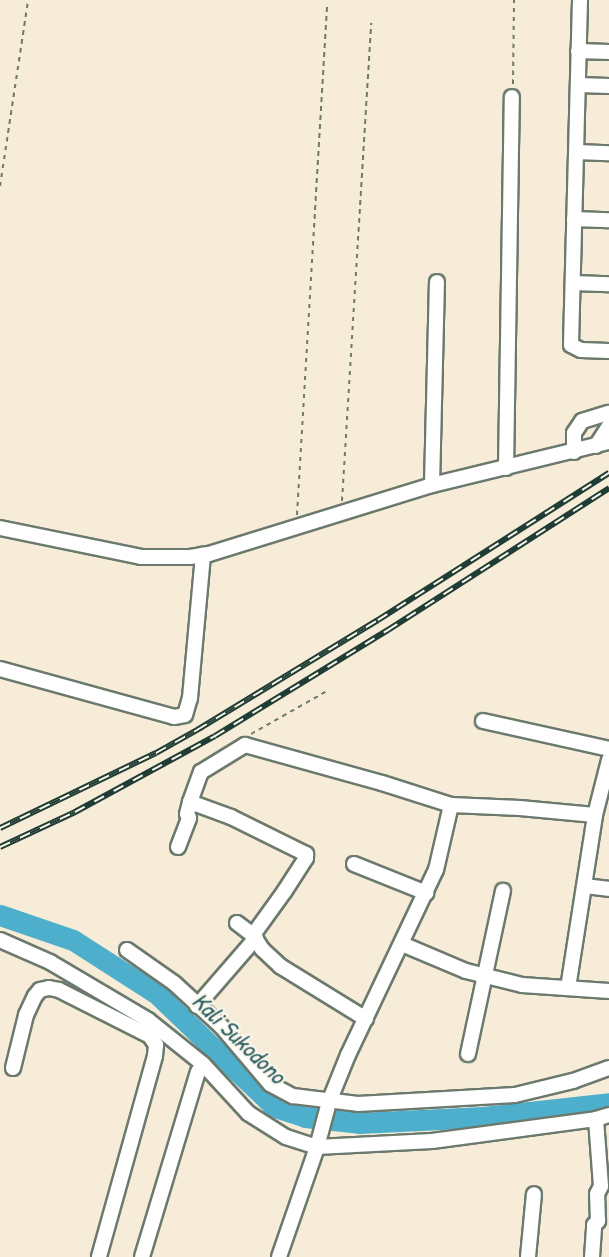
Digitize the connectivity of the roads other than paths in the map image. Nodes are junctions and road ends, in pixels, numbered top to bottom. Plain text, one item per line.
1 (580, 0) edge
2 (578, 51) junction
3 (609, 51) edge
4 (578, 85) junction
5 (609, 86) edge
6 (512, 97) road end
7 (576, 152) junction
8 (609, 153) edge
9 (574, 219) junction
10 (609, 220) edge
11 (437, 282) dead end
12 (573, 283) junction
13 (609, 284) edge
14 (609, 351) edge
15 (609, 413) edge
16 (582, 421) junction
17 (609, 424) edge
18 (602, 444) edge
19 (574, 452) junction
20 (506, 468) junction
21 (432, 485) junction
22 (0, 528) edge
23 (203, 555) junction
24 (0, 669) edge
25 (483, 721) dead end
26 (609, 749) edge
27 (609, 760) edge
28 (190, 802) junction
29 (451, 805) junction
30 (595, 815) junction
31 (178, 847) dead end
32 (354, 864) dead end
33 (585, 886) junction
34 (609, 889) edge
35 (504, 891) dead end
36 (426, 893) junction
37 (237, 923) dead end
38 (254, 937) junction
39 (0, 940) edge
40 (402, 944) junction
41 (127, 950) dead end
42 (486, 976) junction
43 (568, 988) junction
44 (609, 991) edge
45 (197, 1006) junction
46 (366, 1019) junction
47 (468, 1054) dead end
48 (203, 1064) junction
49 (13, 1068) dead end
50 (609, 1068) edge
51 (328, 1104) junction
52 (602, 1117) edge
53 (319, 1141) junction
54 (534, 1194) dead end
55 (99, 1257) edge
56 (142, 1257) edge
57 (279, 1257) edge
58 (528, 1257) edge
59 (592, 1257) edge

1 - 2 street
2 - 3 street
2 - 4 street
4 - 5 street
4 - 7 street
6 - 20 street
7 - 8 street
7 - 9 street
9 - 10 street
9 - 12 street
11 - 21 street
12 - 13 street
12 - 14 street
15 - 16 street
16 - 17 street
16 - 19 street
17 - 18 street
18 - 19 street
19 - 20 street
20 - 21 street
21 - 23 street
22 - 23 street
23 - 24 street
25 - 26 street
27 - 30 street
28 - 29 street
28 - 31 street
28 - 38 street
29 - 30 street
29 - 36 street
30 - 33 street
32 - 36 street
33 - 34 street
33 - 43 street
35 - 42 street
36 - 40 street
37 - 38 street
38 - 45 street
38 - 46 street
39 - 48 street
40 - 42 street
40 - 46 street
41 - 45 street
42 - 43 street
42 - 47 street
43 - 44 street
45 - 51 street
46 - 51 street
48 - 53 street
48 - 56 street
49 - 55 street
50 - 51 street
51 - 53 street
52 - 53 street
52 - 59 street
53 - 57 street
54 - 58 street

